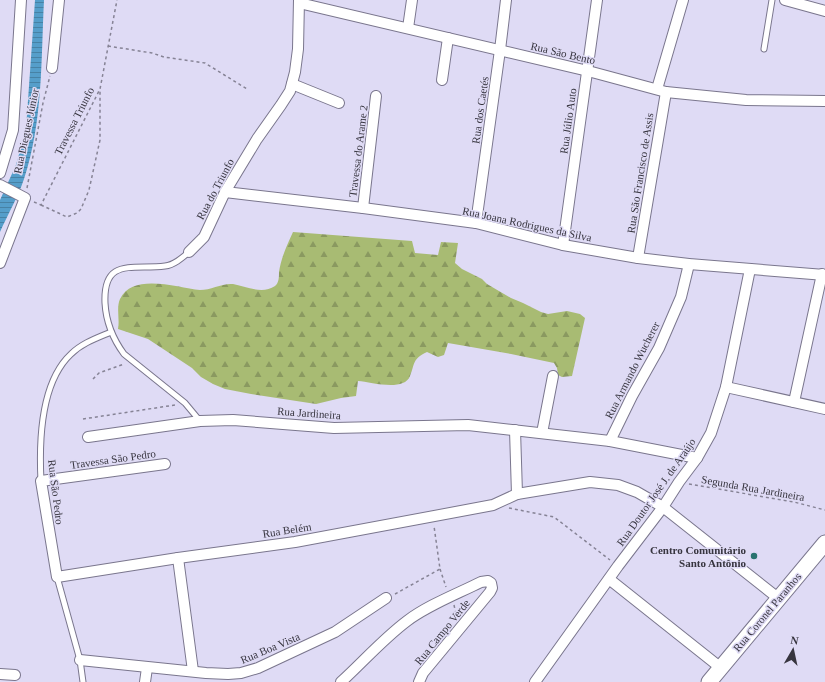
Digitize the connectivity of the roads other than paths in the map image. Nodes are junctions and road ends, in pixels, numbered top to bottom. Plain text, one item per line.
1 (21, 0) edge
2 (59, 0) edge
3 (412, 0) edge
4 (506, 0) edge
5 (597, 0) edge
6 (683, 0) edge
7 (772, 0) edge
8 (790, 0) edge
9 (299, 1) edge
10 (825, 11) edge
11 (408, 28) junction
12 (448, 38) junction
13 (764, 49) dead end
14 (500, 50) junction
15 (52, 68) road end
16 (588, 71) junction
17 (442, 80) dead end
18 (292, 84) junction
19 (661, 91) junction
20 (376, 96) dead end
21 (825, 101) edge
22 (339, 103) dead end
23 (0, 173) edge
24 (1, 185) edge
25 (225, 192) junction
26 (363, 208) junction
27 (476, 223) junction
28 (563, 245) junction
29 (188, 252) joint
30 (638, 258) junction
31 (0, 263) edge
32 (689, 264) junction
33 (750, 268) junction
34 (824, 274) edge
35 (111, 332) junction
36 (553, 376) dead end
37 (726, 387) junction
38 (794, 402) junction
39 (825, 409) edge
40 (200, 421) junction
41 (515, 430) junction
42 (542, 433) junction
43 (88, 437) dead end
44 (610, 441) junction
45 (697, 458) junction
46 (165, 464) dead end
47 (41, 481) junction
48 (517, 494) junction
49 (662, 507) junction
50 (825, 543) edge
51 (178, 558) junction
52 (57, 578) junction
53 (609, 579) junction
54 (386, 598) road end
55 (778, 598) junction
56 (80, 660) junction
57 (147, 668) junction
58 (721, 668) junction
59 (193, 671) junction
60 (0, 674) edge
61 (15, 675) dead end
62 (206, 677) edge
63 (83, 682) edge
64 (145, 682) edge
65 (341, 682) edge
66 (419, 682) edge
67 (535, 682) edge
68 (709, 682) edge

1 - 23 street
2 - 15 street
3 - 11 street
4 - 14 street, Rua dos Caetés
5 - 16 street, Rua Júlio Auto
6 - 19 street, Rua São Francisco de Assis
7 - 13 lane
8 - 10 street
9 - 11 street, Rua São Bento
9 - 18 street, Rua do Triunfo
11 - 12 street, Rua São Bento
12 - 14 street, Rua São Bento
12 - 17 street
14 - 16 street, Rua São Bento
14 - 27 street, Rua dos Caetés
16 - 19 street, Rua São Bento
16 - 28 street, Rua Júlio Auto
18 - 22 street
18 - 25 street, Rua do Triunfo
19 - 21 street, Rua São Bento
19 - 30 street, Rua São Francisco de Assis
20 - 26 street, Travessa do Arame 2
24 - 31 street
25 - 26 street, Rua Joana Rodrigues da Silva
25 - 29 street, Rua do Triunfo
26 - 27 street, Rua Joana Rodrigues da Silva
27 - 28 street, Rua Joana Rodrigues da Silva
28 - 30 street, Rua Joana Rodrigues da Silva
29 - 35 lane, Rua do Triunfo
30 - 32 street, Rua Joana Rodrigues da Silva
32 - 33 street, Rua Joana Rodrigues da Silva
32 - 44 street, Rua Armando Wucherer
33 - 34 street, Rua Joana Rodrigues da Silva
33 - 37 street, Rua Doutor José J. de Araújo
34 - 38 street
35 - 40 lane
35 - 47 lane, Rua São Pedro
36 - 42 street
37 - 38 street
37 - 45 street, Rua Doutor José J. de Araújo
38 - 39 street
40 - 41 street, Rua Jardineira
40 - 43 street, Rua Jardineira
41 - 42 street, Rua Jardineira
41 - 48 street
42 - 44 street, Rua Jardineira
44 - 45 street, Rua Jardineira
45 - 49 street, Rua Doutor José J. de Araújo
46 - 47 street, Travessa São Pedro
47 - 52 street, Rua São Pedro
48 - 49 street, Rua Belém
48 - 51 street, Rua Belém
49 - 53 street, Rua Doutor José J. de Araújo
49 - 55 street, Rua Belém
50 - 55 street, Rua Coronel Paranhos
51 - 52 street, Rua Belém
51 - 59 street
52 - 56 lane, Rua São Pedro
53 - 58 street
53 - 67 street, Rua Doutor José J. de Araújo
54 - 62 street, Rua Boa Vista
55 - 58 street, Rua Coronel Paranhos
56 - 57 street, Rua Boa Vista
56 - 63 lane, Rua São Pedro
57 - 59 street, Rua Boa Vista
57 - 64 street
58 - 68 street, Rua Coronel Paranhos
59 - 62 street, Rua Boa Vista
60 - 61 street
65 - 66 street, Rua Campo Verde

